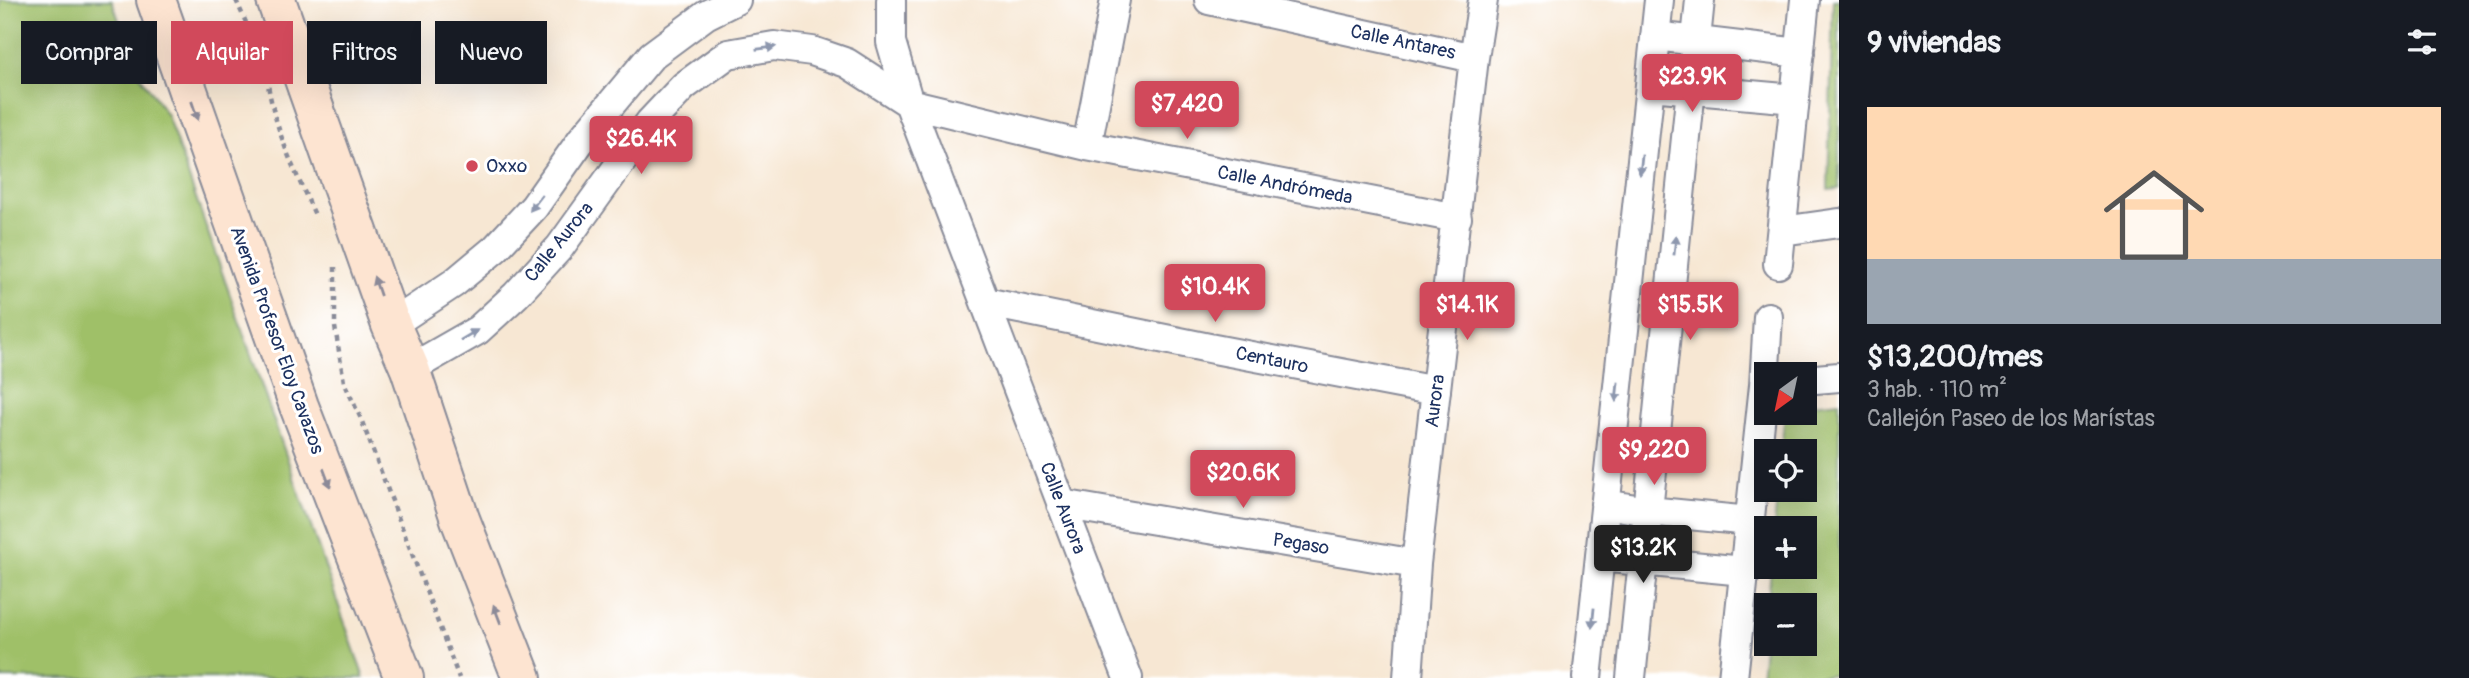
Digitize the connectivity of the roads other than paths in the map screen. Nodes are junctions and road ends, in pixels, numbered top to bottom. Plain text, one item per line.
1 (156, 0) edge
2 (276, 0) edge
3 (736, 0) edge
4 (891, 0) edge
5 (1115, 0) edge
6 (1209, 0) edge
7 (1483, 0) edge
8 (1659, 0) edge
9 (1700, 0) edge
10 (1805, 0) edge
11 (706, 15) junction
12 (1655, 36) junction
13 (1696, 41) junction
14 (1800, 53) junction
15 (728, 54) junction
16 (1474, 58) junction
17 (1650, 86) junction
18 (1690, 90) junction
19 (1795, 99) junction
20 (909, 103) junction
21 (582, 139) junction
22 (1087, 146) junction
23 (617, 166) junction
24 (1457, 218) junction
25 (1839, 223) edge
26 (1782, 230) junction
27 (1778, 264) dead end
28 (985, 302) junction
29 (1768, 317) dead end
30 (391, 325) junction
31 (1766, 362) edge
32 (410, 369) junction
33 (1839, 377) edge
34 (1817, 379) edge
35 (1436, 391) junction
36 (1761, 425) edge
37 (1061, 504) junction
38 (1605, 505) junction
39 (1648, 512) junction
40 (1750, 521) junction
41 (1600, 557) junction
42 (1643, 560) junction
43 (1416, 564) junction
44 (1744, 571) junction
45 (404, 678) edge
46 (522, 678) edge
47 (1128, 678) edge
48 (1408, 678) edge
49 (1587, 678) edge
50 (1631, 678) edge
51 (1733, 678) edge

1 -> 45 main road, Avenida Profesor Eloy Cavazos
30 -> 2 main road
3 - 11 street
4 - 20 street, Calle Aurora
5 - 22 street
6 - 16 street, Calle Antares
7 - 16 street, Aurora
8 - 12 street
9 - 13 street
10 - 14 street
11 - 15 street
11 - 21 street
12 - 13 street
12 - 17 street
13 - 14 street
13 - 18 street
14 - 19 street
15 -> 20 street, Calle Aurora
15 - 23 street, Calle Aurora
16 - 24 street, Aurora
17 - 18 street
17 -> 38 street
18 - 19 street
39 -> 18 street
19 - 26 street
20 - 22 street, Calle Andrómeda
20 - 28 street, Calle Aurora
21 - 23 street
21 -> 30 street
22 - 24 street, Calle Andrómeda
32 -> 23 street, Calle Aurora
24 - 35 street, Aurora
25 - 26 street
26 - 27 street
28 - 35 street, Centauro
28 - 37 street, Calle Aurora
29 - 31 street
30 - 32 main road
46 -> 32 main road
33 - 34 street
35 - 43 street, Aurora
36 - 40 street
37 - 43 street, Pegaso
37 - 47 street, Calle Aurora
38 - 39 street
38 - 41 street
39 - 40 street
39 - 42 street
40 - 44 street
41 - 42 street
41 -> 49 street
42 - 44 street
42 - 50 street
43 - 48 street, Aurora
44 - 51 street

